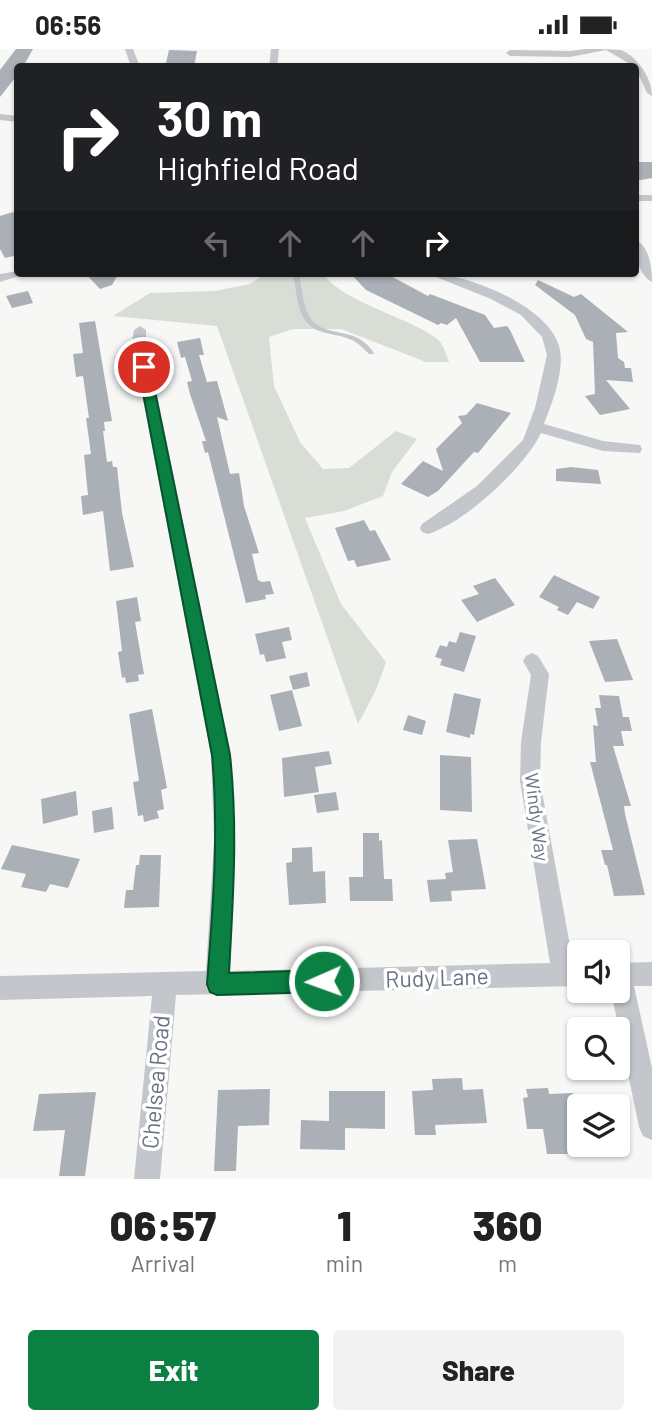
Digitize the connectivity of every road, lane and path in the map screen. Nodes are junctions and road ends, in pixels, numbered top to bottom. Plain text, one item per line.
1 (603, 49) edge
2 (610, 49) edge
3 (509, 51) edge
4 (635, 63) edge
5 (639, 70) edge
6 (652, 93) edge
7 (639, 250) edge
8 (297, 277) edge
9 (444, 277) edge
10 (652, 278) edge
11 (140, 330) dead end
12 (371, 353) dead end
13 (537, 427) junction
14 (635, 449) dead end
15 (428, 528) dead end
16 (532, 661) dead end
17 (567, 955) edge
18 (567, 974) edge
19 (652, 974) edge
20 (630, 975) edge
21 (217, 984) junction
22 (165, 986) junction
23 (0, 988) edge
24 (625, 1003) edge
25 (652, 1126) edge
26 (147, 1179) edge

1 - 3 street
2 - 4 street
5 - 6 street
7 - 10 street
8 - 12 lane
9 - 13 street
11 - 21 street
13 - 14 street
13 - 15 street
16 - 17 street, Windy Way
18 - 21 street, Rudy Lane
19 - 20 street
21 - 22 street, Rudy Lane
22 - 23 street, Rudy Lane
22 - 26 street, Chelsea Road
24 - 25 street

